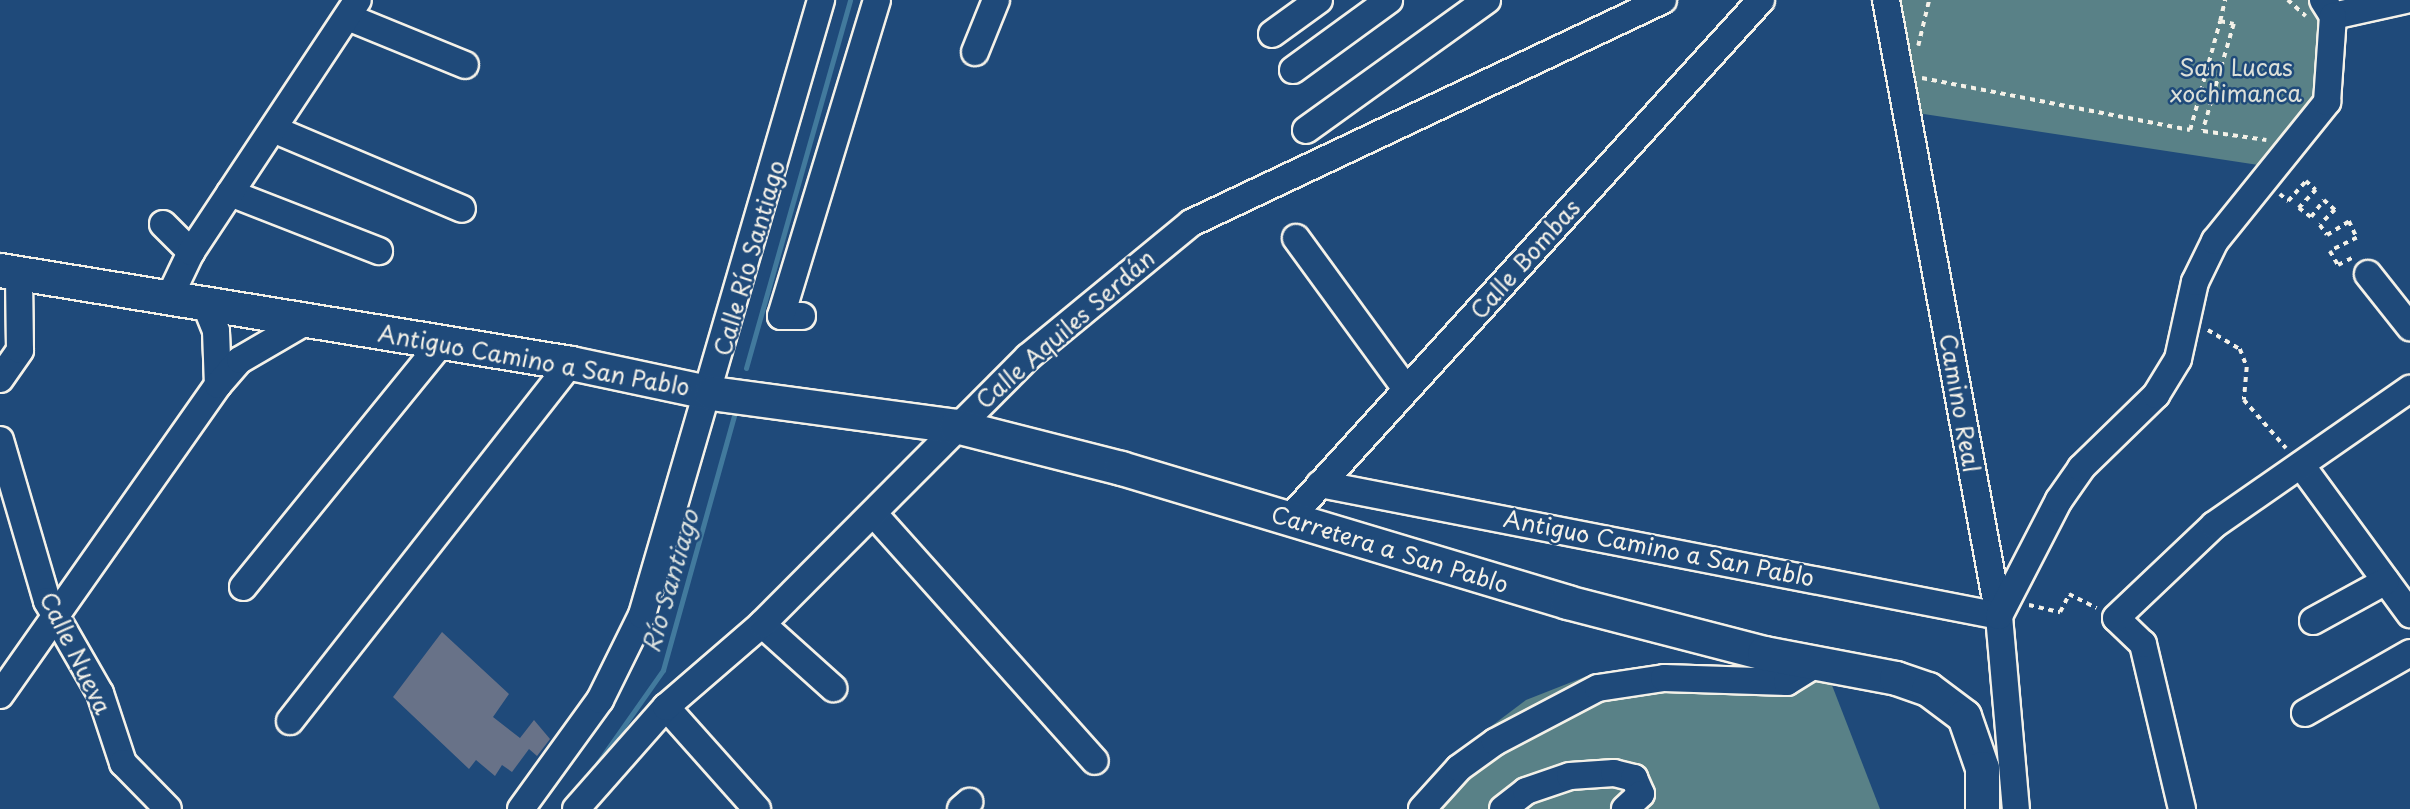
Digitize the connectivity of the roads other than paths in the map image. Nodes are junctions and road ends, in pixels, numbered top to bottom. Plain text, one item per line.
1 (821, 0) edge
2 (877, 0) edge
3 (996, 0) edge
4 (1319, 0) edge
5 (1389, 0) edge
6 (1487, 0) edge
7 (1663, 0) edge
8 (1760, 0) edge
9 (1886, 0) edge
10 (2405, 0) edge
11 (354, 9) edge
12 (2323, 12) edge
13 (1272, 34) dead end
14 (975, 51) dead end
15 (465, 65) dead end
16 (1293, 70) dead end
17 (273, 130) junction
18 (1306, 130) dead end
19 (230, 193) junction
20 (461, 209) dead end
21 (163, 224) dead end
22 (1296, 238) dead end
23 (379, 251) dead end
24 (191, 252) junction
25 (9, 272) edge
26 (2368, 274) road end
27 (170, 296) junction
28 (204, 302) junction
29 (802, 316) dead end
30 (305, 322) junction
31 (2410, 327) edge
32 (442, 342) junction
33 (571, 363) junction
34 (0, 379) edge
35 (218, 385) junction
36 (1406, 389) junction
37 (2410, 389) edge
38 (712, 393) junction
39 (956, 426) junction
40 (0, 440) edge
41 (2301, 465) junction
42 (1320, 484) junction
43 (874, 514) junction
44 (1290, 518) junction
45 (2386, 581) junction
46 (243, 587) dead end
47 (2004, 608) junction
48 (58, 614) junction
49 (2410, 614) edge
50 (2313, 621) dead end
51 (762, 624) junction
52 (2410, 653) edge
53 (1819, 663) junction
54 (833, 688) dead end
55 (0, 695) edge
56 (666, 707) junction
57 (2305, 713) dead end
58 (290, 721) dead end
59 (1095, 761) dead end
60 (168, 809) edge
61 (521, 809) edge
62 (576, 809) edge
63 (757, 809) edge
64 (1422, 809) edge
65 (1503, 809) edge
66 (1625, 809) edge
67 (1982, 809) edge
68 (2016, 809) edge
69 (2182, 809) edge

1 - 38 street, Calle Río Santiago
2 - 29 street
3 - 14 street
4 - 13 street
5 - 16 street
6 - 18 street
7 - 39 street, Calle Aquiles Serdán
8 - 36 street, Calle Bombas
9 - 47 street, Camino Real
10 - 12 street
11 - 15 street
11 - 17 street
12 - 47 street
17 - 19 street
17 - 20 street
19 - 23 street
19 - 24 street
21 - 24 street
22 - 36 street
24 - 27 street
25 - 27 main road, Antiguo Camino a San Pablo
25 - 34 street
26 - 31 street
27 - 28 main road, Antiguo Camino a San Pablo
28 - 30 main road, Antiguo Camino a San Pablo
28 - 35 street
30 - 32 main road, Antiguo Camino a San Pablo
30 - 35 street
32 - 33 main road, Antiguo Camino a San Pablo
32 - 46 street
33 - 38 main road, Antiguo Camino a San Pablo
33 - 58 street
35 - 48 street
36 - 42 street, Calle Bombas
37 - 41 street
38 - 39 main road, Carretera a San Pablo
38 - 61 street, Calle Río Santiago
39 - 43 street, Calle Aquiles Serdán
39 - 44 main road, Carretera a San Pablo
40 - 48 street, Calle Nueva
41 - 45 street
41 - 69 street
42 - 44 street, Calle Bombas
42 - 47 street, Antiguo Camino a San Pablo
43 - 51 street, Calle Aquiles Serdán
43 - 59 street
44 - 53 main road, Carretera a San Pablo
45 - 49 street
45 - 50 street
47 - 68 street, Camino Real
48 - 55 street
48 - 60 street, Calle Nueva
51 - 54 street
51 - 56 street, Calle Aquiles Serdán
52 - 57 street
53 - 64 street
53 - 67 main road, Carretera a San Pablo
56 - 62 street, Calle Aquiles Serdán
56 - 63 street
65 - 66 street

